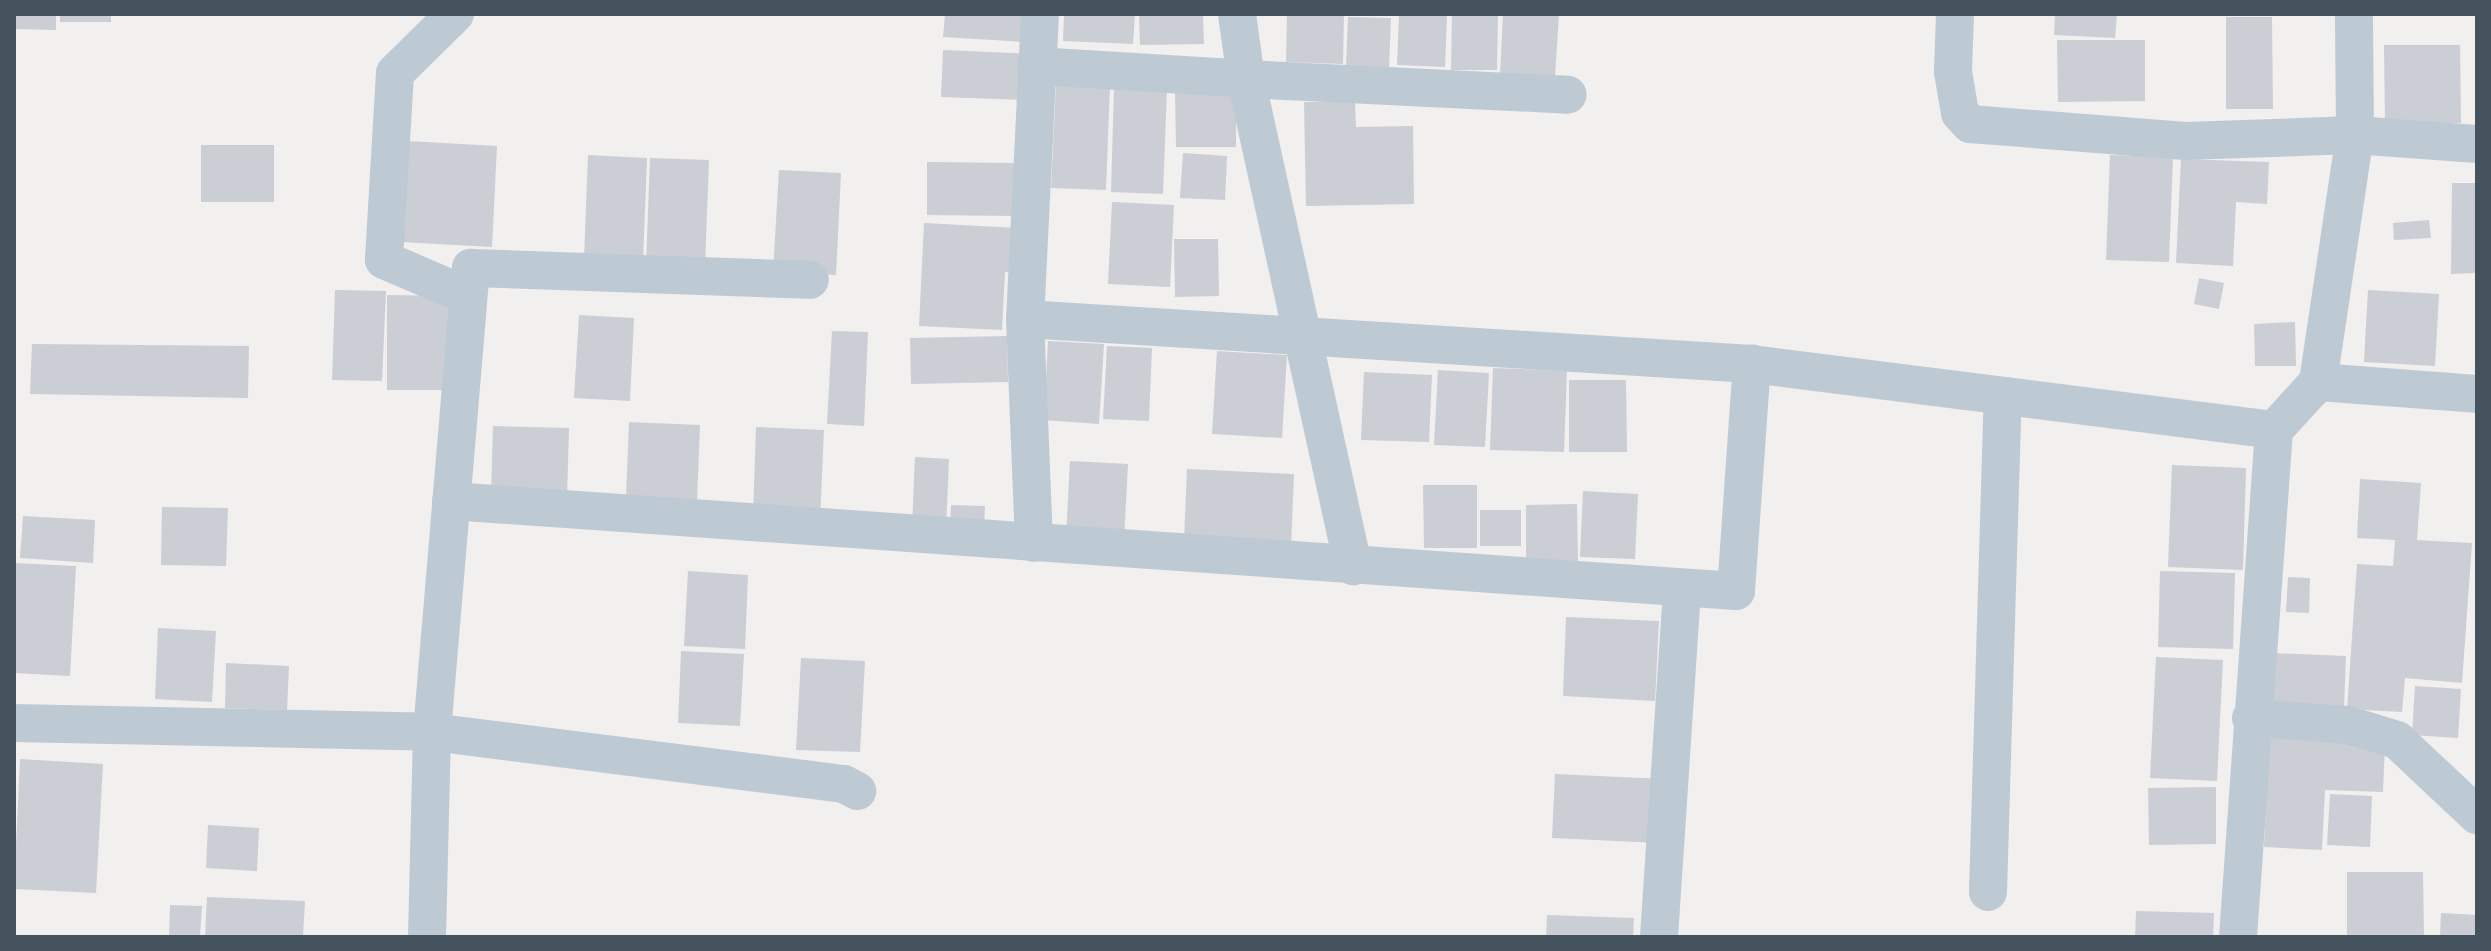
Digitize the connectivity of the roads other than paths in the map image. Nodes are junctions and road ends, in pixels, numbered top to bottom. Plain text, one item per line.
1 (455, 14) edge
2 (1040, 14) edge
3 (1237, 14) edge
4 (1955, 14) edge
5 (2354, 14) edge
6 (1036, 66) junction
7 (1246, 79) junction
8 (1568, 95) dead end
9 (2355, 135) junction
10 (2477, 144) edge
11 (810, 280) dead end
12 (468, 296) junction
13 (1025, 319) junction
14 (1301, 337) junction
15 (1752, 364) junction
16 (2318, 382) junction
17 (2477, 394) edge
18 (2003, 396) junction
19 (2274, 430) junction
20 (451, 501) junction
21 (1034, 543) junction
22 (1353, 566) junction
23 (1682, 590) junction
24 (2251, 718) junction
25 (14, 723) edge
26 (432, 732) junction
27 (857, 791) dead end
28 (2477, 815) edge
29 (1988, 892) dead end
30 (427, 937) edge
31 (1659, 937) edge
32 (2238, 937) edge

1 - 12 street
2 - 6 street
3 - 7 street
4 - 9 street
5 - 9 street
6 - 7 street
6 - 13 street
7 - 8 street
7 - 14 street
9 - 10 street
9 - 16 street
11 - 12 street
12 - 20 street
13 - 14 street
13 - 21 street
14 - 15 street
14 - 22 street
15 - 18 street
15 - 23 street
16 - 17 street
16 - 19 street
18 - 19 street
18 - 29 street
19 - 24 street
20 - 21 street
20 - 26 street
21 - 22 street
22 - 23 street
23 - 31 street
24 - 28 street
24 - 32 street
25 - 26 street
26 - 27 street
26 - 30 street

